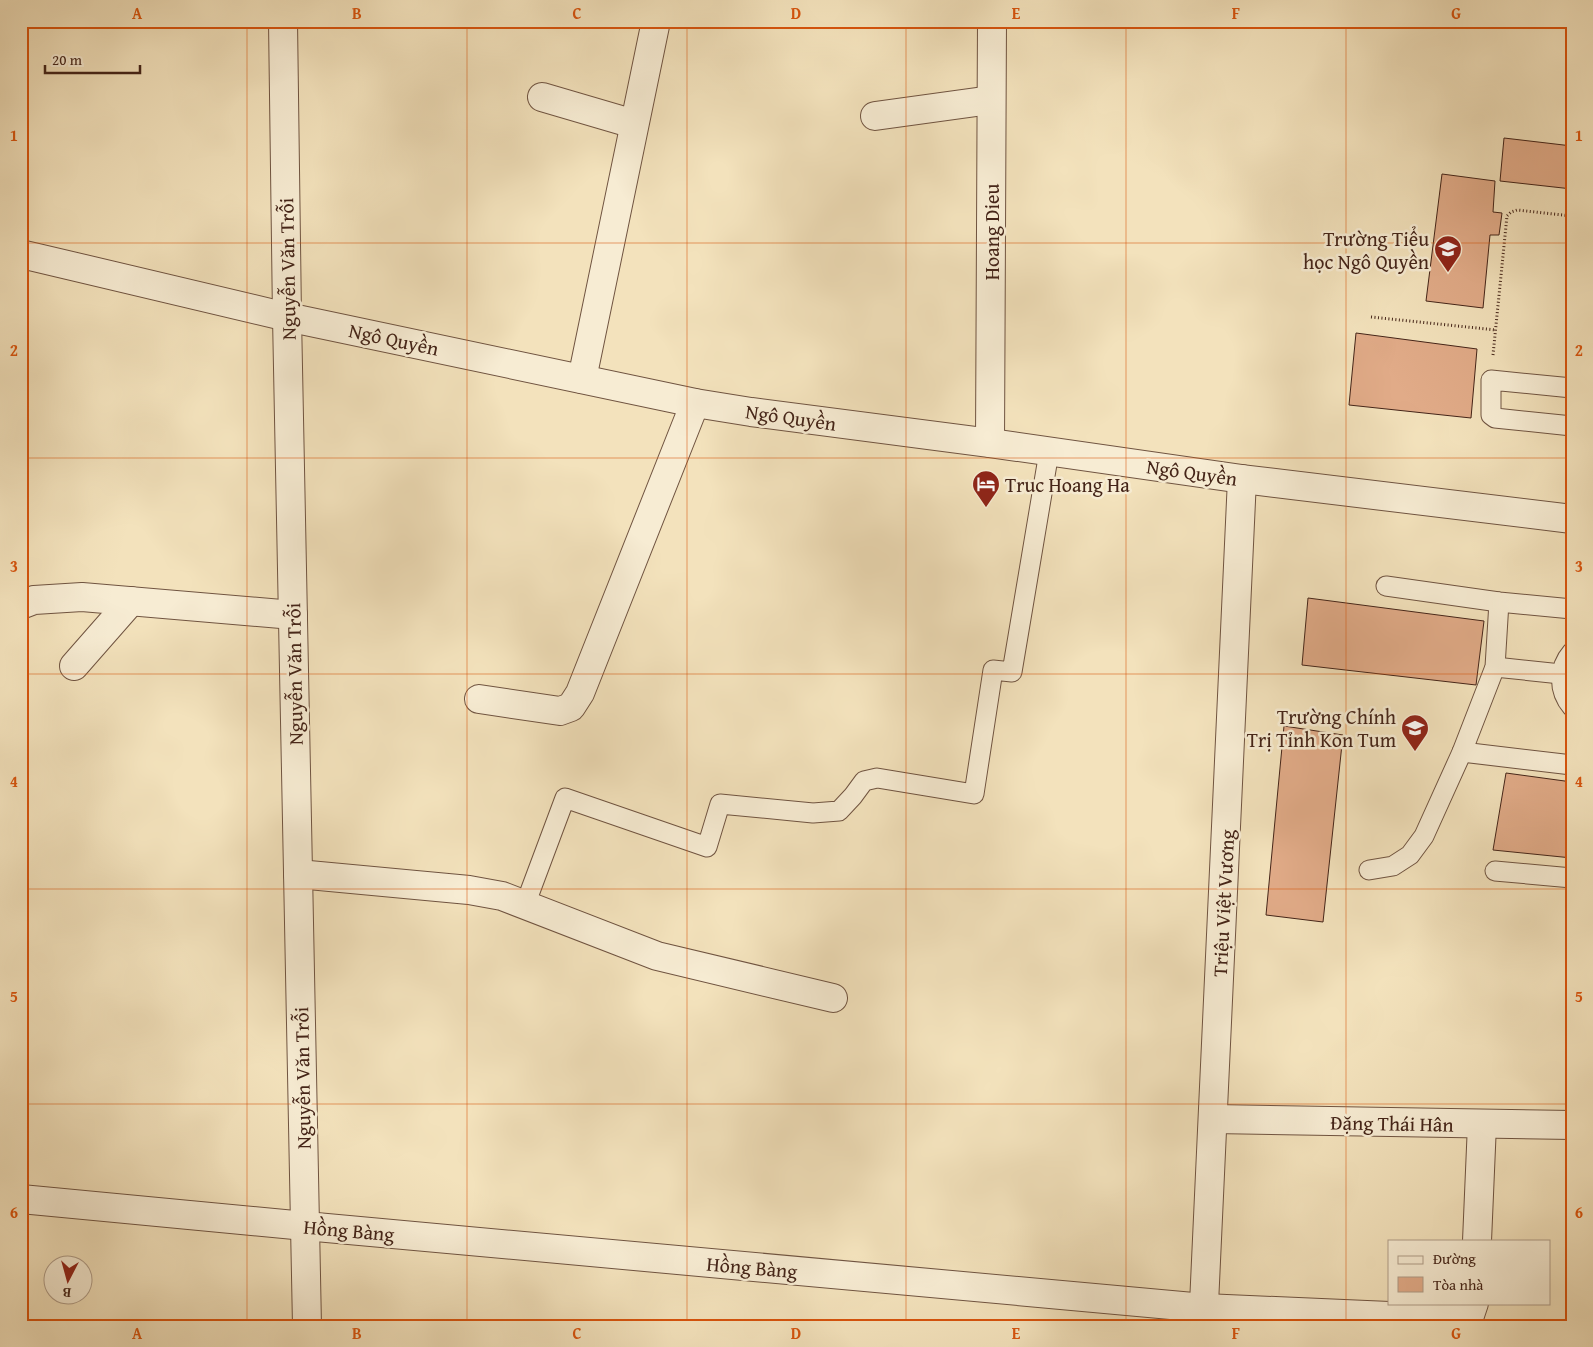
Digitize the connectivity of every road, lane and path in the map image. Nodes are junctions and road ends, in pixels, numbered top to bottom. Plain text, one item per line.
1 (283, 21) edge
2 (656, 21) edge
3 (992, 21) edge
4 (542, 97) dead end
5 (991, 100) junction
6 (874, 116) dead end
7 (634, 124) junction
8 (1572, 216) edge
9 (21, 254) edge
10 (287, 317) junction
11 (1372, 317) dead end
12 (1496, 330) junction
13 (582, 379) junction
14 (1491, 380) junction
15 (1572, 388) edge
16 (695, 403) junction
17 (1572, 426) edge
18 (990, 443) junction
19 (1048, 452) junction
20 (1242, 480) junction
21 (1572, 519) edge
22 (1386, 586) dead end
23 (131, 601) junction
24 (1498, 602) junction
25 (21, 605) edge
26 (1572, 608) edge
27 (293, 615) junction
28 (1572, 652) edge
29 (74, 666) dead end
30 (1495, 666) junction
31 (1561, 674) junction
32 (478, 699) dead end
33 (1572, 707) edge
34 (1462, 752) junction
35 (1572, 765) edge
36 (1369, 870) dead end
37 (1494, 871) dead end
38 (298, 874) junction
39 (1572, 878) edge
40 (525, 905) junction
41 (833, 998) dead end
42 (1213, 1119) junction
43 (1482, 1124) junction
44 (1572, 1126) edge
45 (21, 1199) edge
46 (305, 1226) junction
47 (1477, 1240) edge
48 (1474, 1304) edge
49 (1204, 1317) edge
50 (307, 1326) edge

1 - 10 street, Nguyễn Văn Trỗi
2 - 7 street
3 - 5 street, Hoang Dieu
4 - 7 street
5 - 6 street
5 - 18 street, Hoang Dieu
7 - 13 street
8 - 12 path
9 - 10 street, Ngô Quyền
10 - 13 street, Ngô Quyền
10 - 27 street, Nguyễn Văn Trỗi
11 - 12 path
12 - 14 path
13 - 16 street, Ngô Quyền
14 - 15 lane
14 - 17 lane
16 - 18 street, Ngô Quyền
16 - 32 street
18 - 19 street, Ngô Quyền
19 - 20 street, Ngô Quyền
19 - 40 lane
20 - 21 street, Ngô Quyền
20 - 42 street, Triệu Việt Vương
22 - 24 lane
23 - 25 street
23 - 27 street
23 - 29 street
24 - 26 lane
24 - 30 lane
27 - 38 street, Nguyễn Văn Trỗi
28 - 31 lane
30 - 31 lane
30 - 34 lane
31 - 33 lane
34 - 35 lane
34 - 36 lane
37 - 39 lane
38 - 40 street
38 - 46 street, Nguyễn Văn Trỗi
40 - 41 street
42 - 43 street, Đặng Thái Hân
42 - 49 street, Triệu Việt Vương
43 - 44 street, Đặng Thái Hân
43 - 47 street
45 - 46 street, Hồng Bàng
46 - 49 street, Hồng Bàng
46 - 50 street, Nguyễn Văn Trỗi
48 - 49 street, Hồng Bàng

